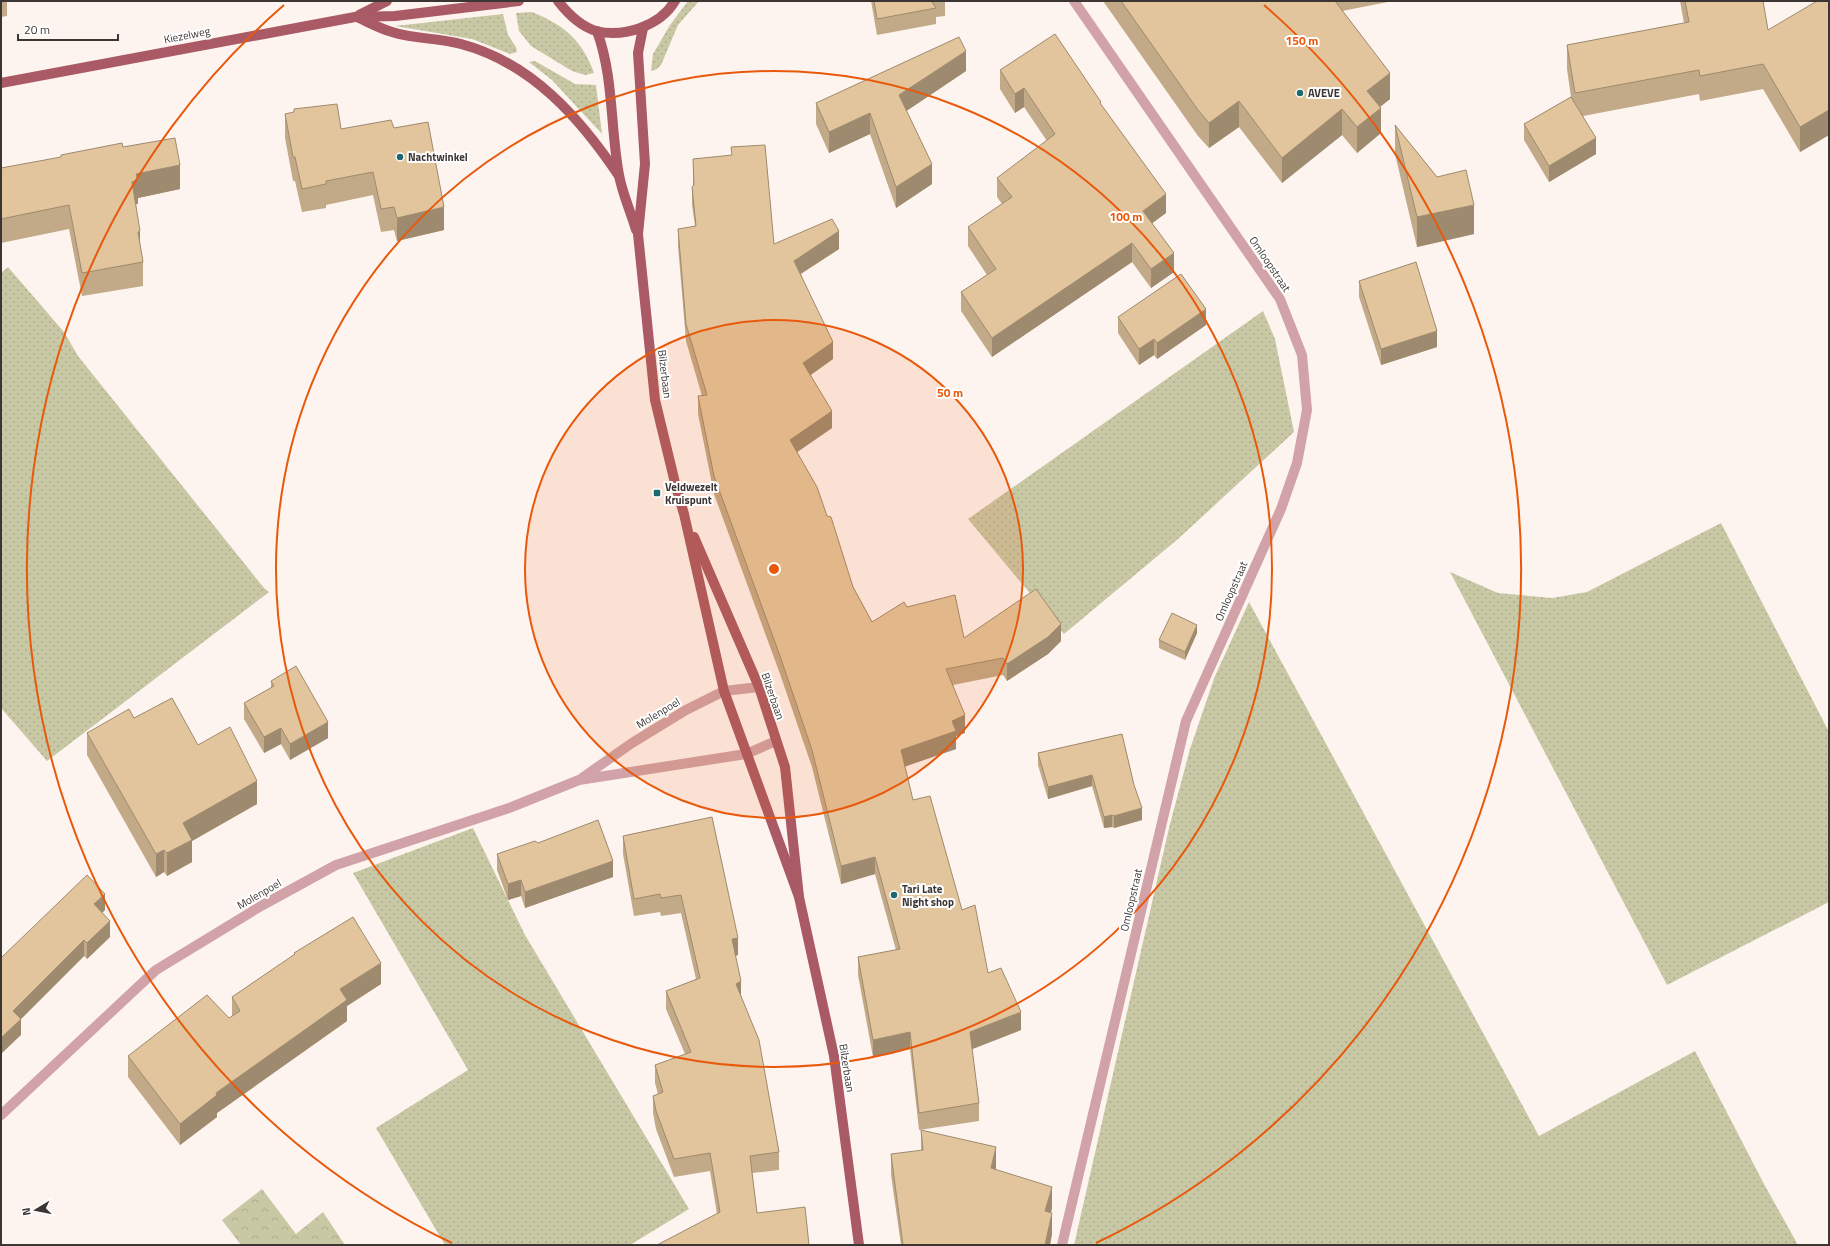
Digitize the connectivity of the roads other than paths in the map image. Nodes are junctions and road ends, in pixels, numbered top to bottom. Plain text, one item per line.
1 (387, 1) edge
2 (519, 1) edge
3 (558, 1) edge
4 (675, 1) edge
5 (1074, 1) edge
6 (355, 17) junction
7 (643, 28) junction
8 (597, 31) junction
9 (1, 83) edge
10 (619, 176) junction
11 (638, 234) junction
12 (684, 514) junction
13 (759, 687) junction
14 (724, 691) junction
15 (776, 741) junction
16 (746, 754) junction
17 (579, 780) junction
18 (799, 897) junction
19 (1, 1115) edge
20 (858, 1245) edge
21 (1062, 1245) edge

1 - 6 main road, Kiezelweg
2 - 6 main road, Kiezelweg
3 - 8 main road
4 - 7 main road
5 - 21 street, Omloopstraat
6 - 9 main road, Kiezelweg
6 - 10 main road
7 - 8 main road
7 - 11 main road, Bilzerbaan
8 - 10 main road, Bilzerbaan
10 - 11 main road, Bilzerbaan
11 - 12 main road, Bilzerbaan
12 - 13 main road, Bilzerbaan
12 - 14 main road, Bilzerbaan
13 - 14 street, Molenpoel
13 - 15 main road, Bilzerbaan
14 - 16 main road, Bilzerbaan
14 - 17 street, Molenpoel
15 - 16 street, Molenpoel
15 - 18 main road, Bilzerbaan
16 - 17 street, Molenpoel
16 - 18 main road, Bilzerbaan
17 - 19 street, Molenpoel
18 - 20 main road, Bilzerbaan

